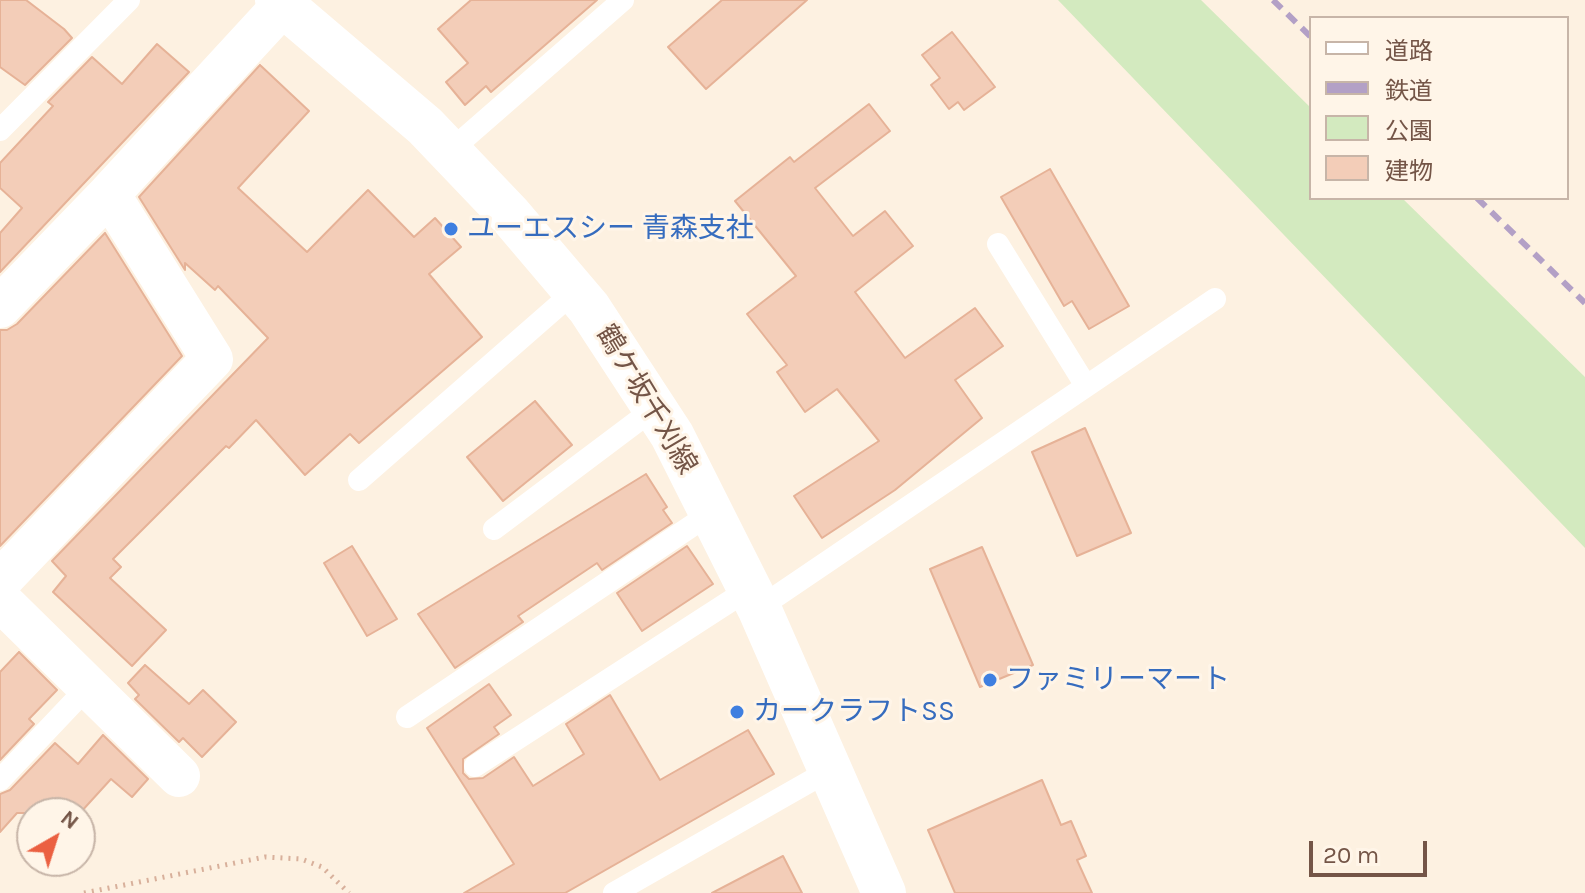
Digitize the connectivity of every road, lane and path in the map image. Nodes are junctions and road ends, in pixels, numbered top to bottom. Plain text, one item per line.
1 (129, 0) edge
2 (623, 0) edge
3 (283, 2) edge
4 (0, 130) edge
5 (450, 151) junction
6 (109, 194) junction
7 (998, 244) dead end
8 (575, 291) junction
9 (1215, 299) dead end
10 (0, 307) edge
11 (1086, 386) junction
12 (655, 408) junction
13 (359, 480) dead end
14 (711, 513) junction
15 (494, 529) dead end
16 (754, 598) junction
17 (2, 602) edge
18 (88, 687) junction
19 (407, 717) dead end
20 (475, 766) dead end
21 (830, 770) junction
22 (179, 776) dead end
23 (0, 780) edge
24 (84, 893) edge
25 (349, 893) edge
26 (614, 893) edge
27 (884, 893) edge

1 - 4 lane
2 - 5 lane
3 - 5 main road, 鶴ケ坂千刈線
3 - 6 street
5 - 8 main road, 鶴ケ坂千刈線
6 - 10 street
6 - 17 street
7 - 11 lane
8 - 12 main road, 鶴ケ坂千刈線
8 - 13 lane
9 - 11 lane
11 - 16 lane
12 - 14 main road, 鶴ケ坂千刈線
12 - 15 lane
14 - 16 main road, 鶴ケ坂千刈線
14 - 19 lane
16 - 20 lane
16 - 21 main road, 鶴ケ坂千刈線
17 - 18 street
18 - 22 street
18 - 23 lane
21 - 26 lane
21 - 27 main road, 鶴ケ坂千刈線
24 - 25 path

